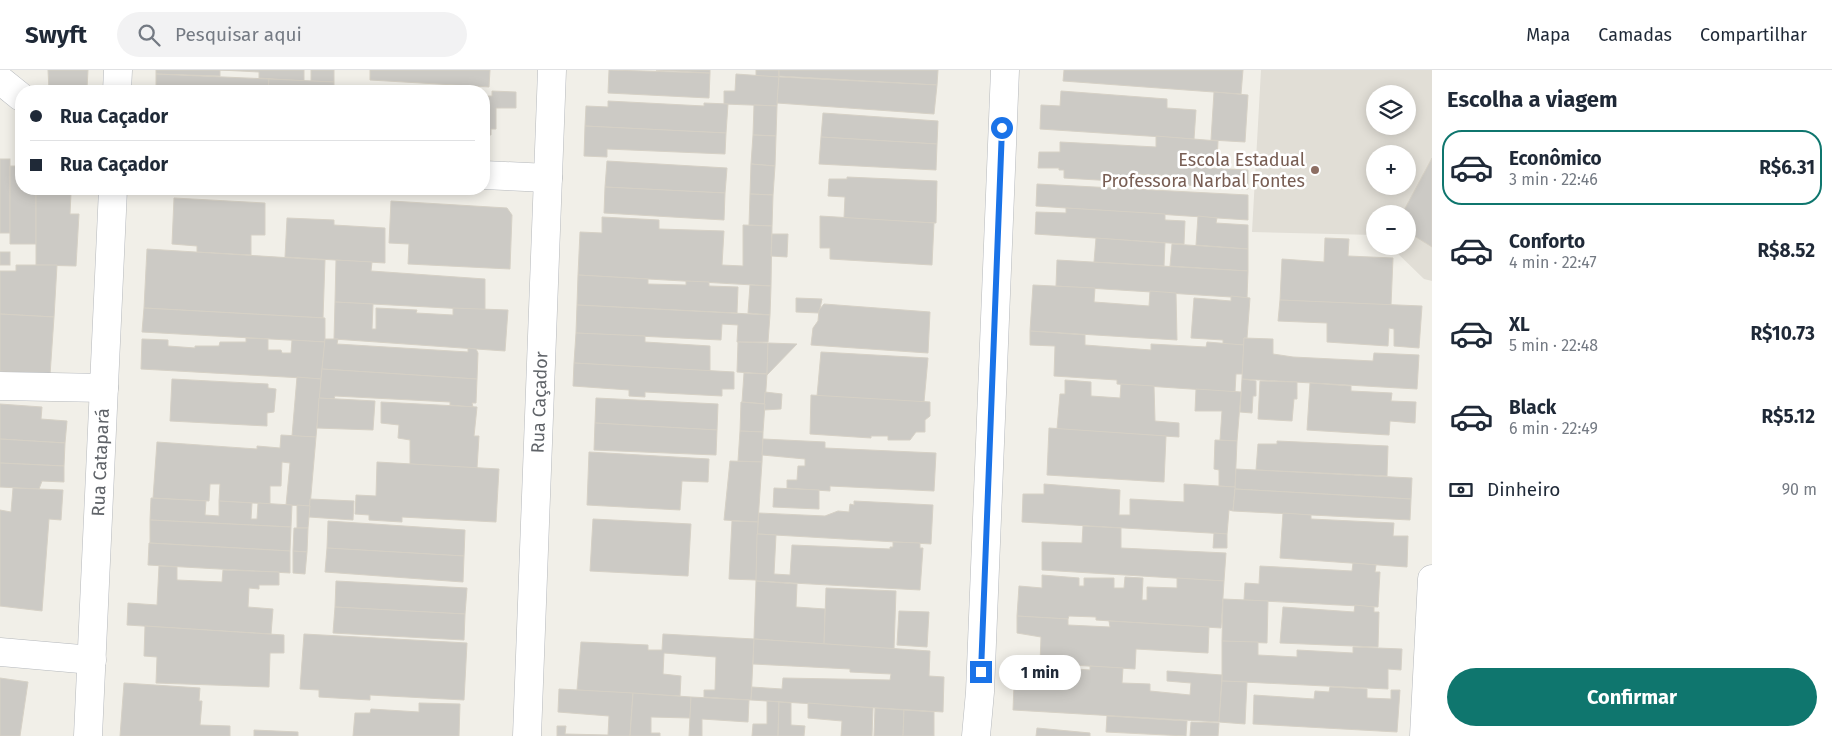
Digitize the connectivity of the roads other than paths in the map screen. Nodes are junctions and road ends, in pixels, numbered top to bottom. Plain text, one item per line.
1 (118, 70) edge
2 (552, 70) edge
3 (1005, 70) edge
4 (0, 80) edge
5 (118, 85) edge
6 (15, 92) edge
7 (490, 175) edge
8 (548, 178) junction
9 (113, 195) edge
10 (0, 386) edge
11 (104, 388) junction
12 (1432, 579) edge
13 (0, 652) edge
14 (92, 660) junction
15 (88, 736) edge
16 (527, 736) edge
17 (976, 736) edge
18 (1424, 736) edge

1 - 5 street
2 - 8 street, Rua Caçador
3 - 17 street
4 - 6 street
7 - 8 street
8 - 16 street, Rua Caçador
9 - 11 street, Rua Catapará
10 - 11 street
11 - 14 street, Rua Catapará
12 - 18 street
13 - 14 street
14 - 15 street, Rua Catapará

